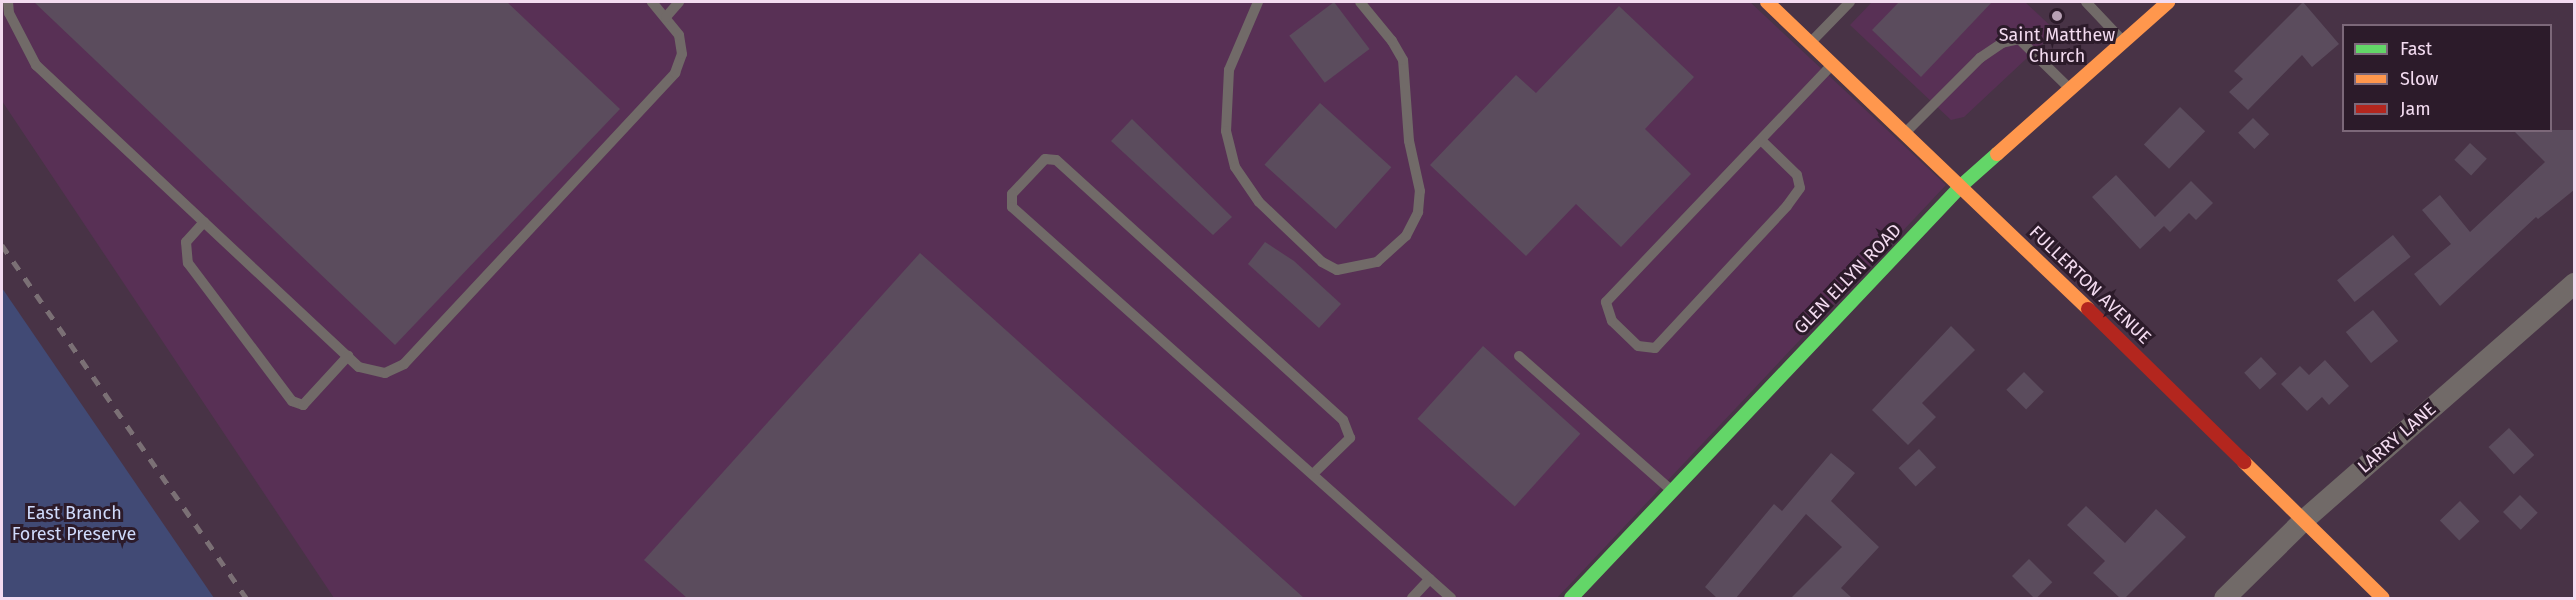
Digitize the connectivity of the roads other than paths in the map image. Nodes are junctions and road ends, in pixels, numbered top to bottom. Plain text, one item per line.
1 (9, 2) edge
2 (652, 2) edge
3 (679, 2) edge
4 (1258, 2) edge
5 (1360, 2) edge
6 (1767, 2) edge
7 (1850, 2) edge
8 (2086, 2) edge
9 (2168, 2) edge
10 (666, 17) junction
11 (1810, 42) junction
12 (2123, 42) junction
13 (1833, 64) junction
14 (2070, 89) junction
15 (1906, 132) junction
16 (1761, 140) junction
17 (1962, 185) junction
18 (204, 222) junction
19 (2574, 283) edge
20 (348, 356) junction
21 (1519, 356) dead end
22 (1313, 474) junction
23 (1672, 490) junction
24 (2303, 520) junction
25 (1430, 579) junction
26 (1412, 598) edge
27 (1451, 598) edge
28 (1571, 598) edge
29 (2224, 598) edge
30 (2383, 598) edge

1 - 18 lane
2 - 10 lane
3 - 10 lane
4 - 5 lane
6 - 11 street, FULLERTON AVENUE
7 - 11 lane
8 - 12 lane
9 - 12 street, GLEN ELLYN ROAD
10 - 20 lane
11 - 13 street, FULLERTON AVENUE
12 - 14 street, GLEN ELLYN ROAD
13 - 15 street, FULLERTON AVENUE
13 - 16 lane
14 - 15 lane
14 - 17 street, GLEN ELLYN ROAD
15 - 17 street, FULLERTON AVENUE
16 - 16 lane
17 - 23 street, GLEN ELLYN ROAD
17 - 24 street, FULLERTON AVENUE
18 - 20 lane
18 - 20 lane
19 - 24 street, LARRY LANE
21 - 23 lane
22 - 22 lane
22 - 25 lane
23 - 28 street, GLEN ELLYN ROAD
24 - 29 street, LARRY LANE
24 - 30 street, FULLERTON AVENUE
25 - 26 lane
25 - 27 lane

